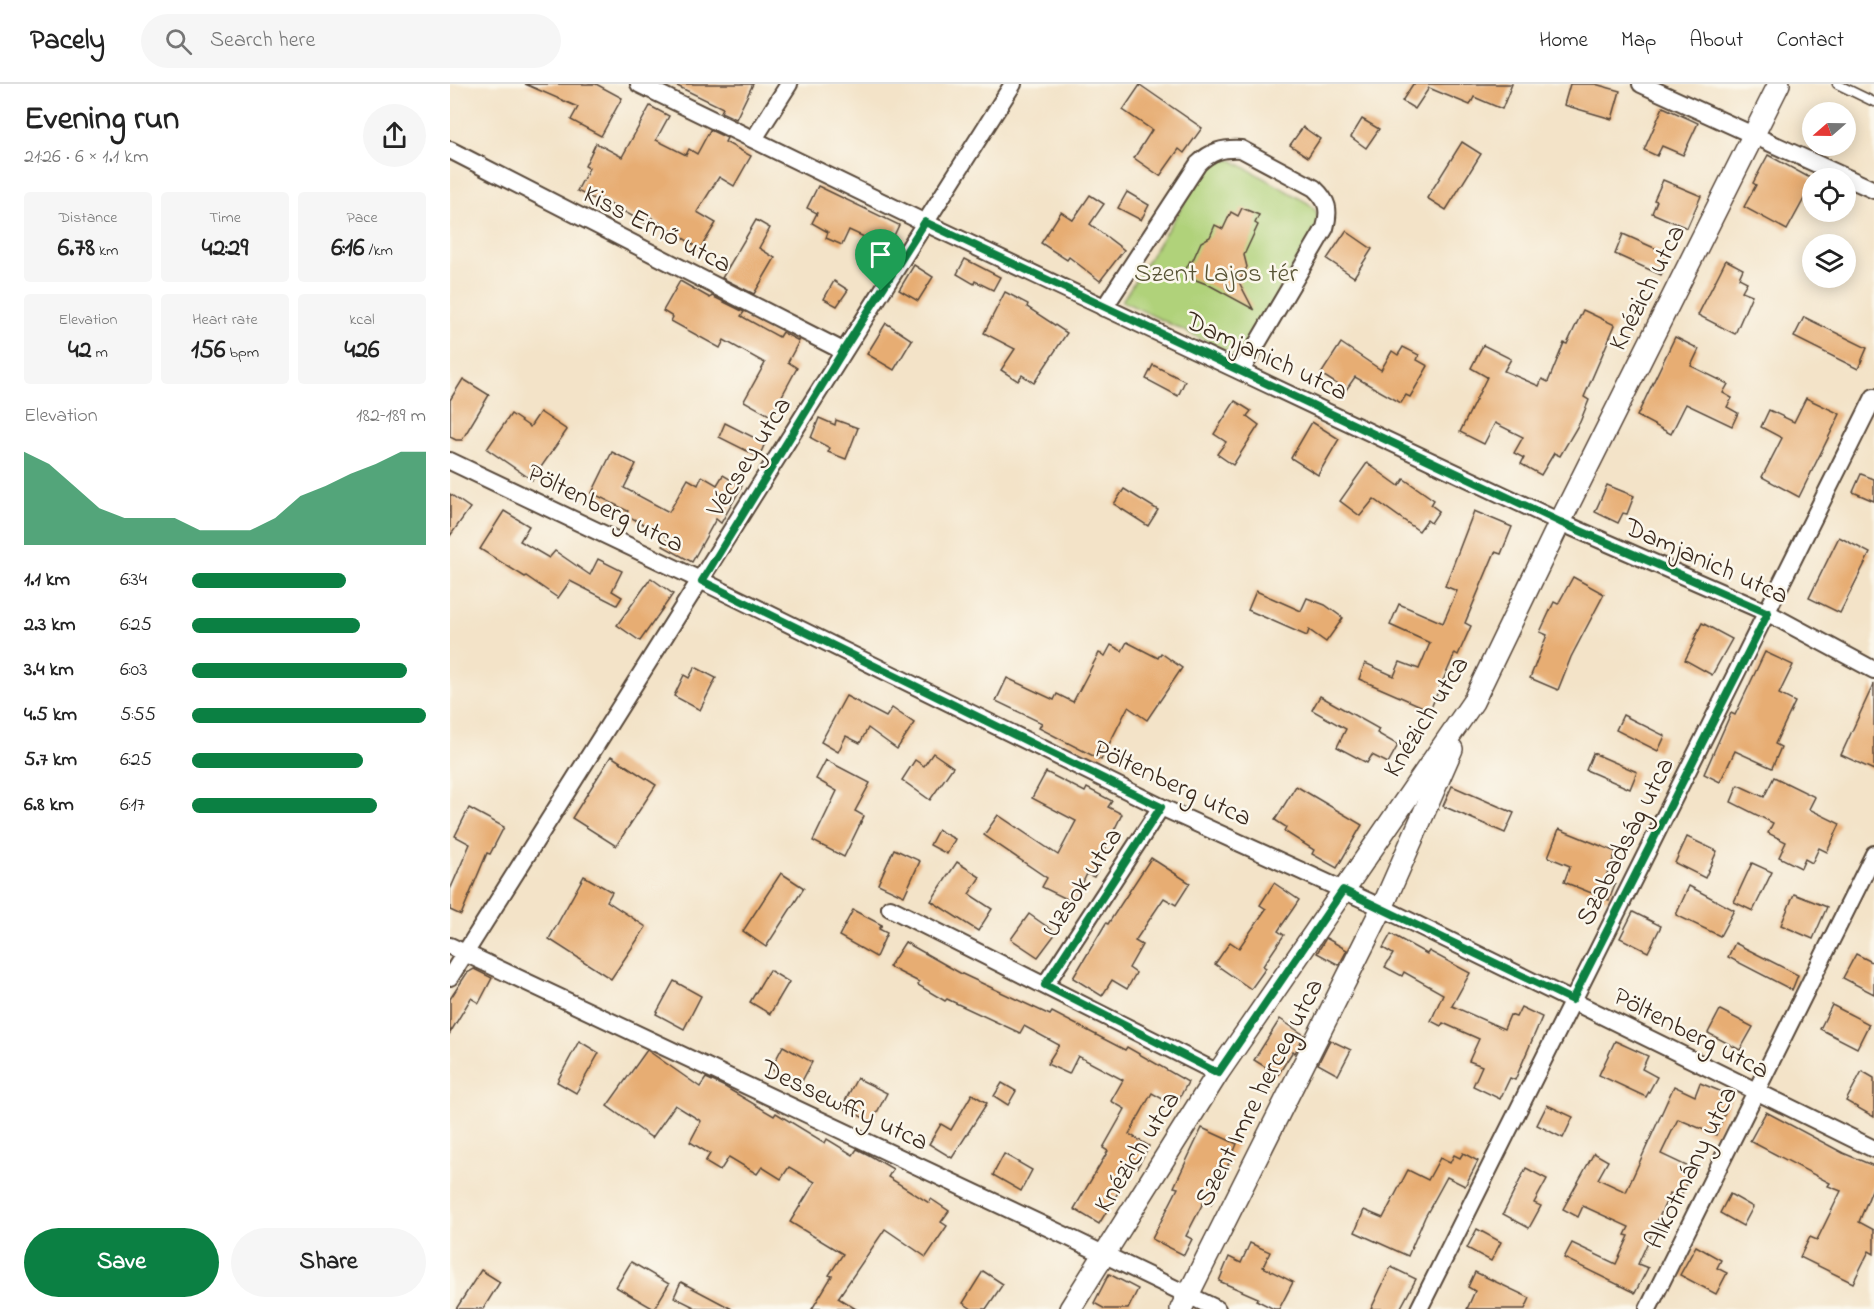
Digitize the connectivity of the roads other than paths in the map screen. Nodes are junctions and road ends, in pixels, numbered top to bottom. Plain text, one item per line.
1 (639, 84) edge
2 (789, 84) edge
3 (1013, 84) edge
4 (1641, 84) edge
5 (1779, 84) edge
6 (1837, 84) edge
7 (1874, 102) edge
8 (1754, 135) junction
9 (754, 139) junction
10 (450, 150) edge
11 (1874, 190) edge
12 (925, 222) junction
13 (1104, 308) junction
14 (843, 351) junction
15 (1241, 370) junction
16 (1874, 397) edge
17 (450, 461) edge
18 (1560, 522) junction
19 (702, 581) junction
20 (1768, 613) junction
21 (1874, 670) edge
22 (1473, 702) junction
23 (1161, 807) junction
24 (1874, 854) edge
25 (1343, 890) junction
26 (890, 908) dead end
27 (1382, 908) junction
28 (458, 950) edge
29 (450, 977) edge
30 (1045, 985) junction
31 (1572, 1000) junction
32 (1218, 1073) junction
33 (1756, 1092) junction
34 (1874, 1149) edge
35 (1105, 1256) junction
36 (1185, 1302) edge
37 (1070, 1309) edge
38 (1217, 1309) edge
39 (1419, 1309) edge
40 (1648, 1309) edge

1 - 9 street, Damjanich utca
2 - 9 street
3 - 12 street, Vécsey utca
4 - 8 street
5 - 8 street, Knézich utca
6 - 7 lane
8 - 11 street
8 - 18 street, Knézich utca
9 - 12 street, Damjanich utca
10 - 14 street, Kiss Ernő utca
12 - 13 street, Damjanich utca
12 - 14 street, Vécsey utca
13 - 15 street, Damjanich utca
13 - 15 street
14 - 19 street, Vécsey utca
15 - 18 street, Damjanich utca
16 - 20 street, Szabadság utca
17 - 19 street, Pöltenberg utca
18 - 20 street, Damjanich utca
18 - 22 street, Knézich utca
19 - 23 street, Pöltenberg utca
19 - 28 street, Vécsey utca
20 - 21 street, Damjanich utca
20 - 31 street, Szabadság utca
22 - 25 street, Knézich utca
22 - 27 street, Szent Imre herceg utca
23 - 25 street, Pöltenberg utca
23 - 30 street, Uzsok utca
24 - 33 street, Alkotmány utca
25 - 27 street, Pöltenberg utca
25 - 32 street, Knézich utca
26 - 30 street
27 - 31 street, Pöltenberg utca
27 - 36 street, Szent Imre herceg utca
28 - 29 street, Vécsey utca
28 - 35 street, Dessewffy utca
30 - 32 street
31 - 33 street, Pöltenberg utca
31 - 39 street, Szabadság utca
32 - 35 street, Knézich utca
33 - 34 street, Pöltenberg utca
33 - 40 street, Alkotmány utca
35 - 36 street, Dessewffy utca
35 - 37 street, Knézich utca
36 - 38 street, Dessewffy utca

